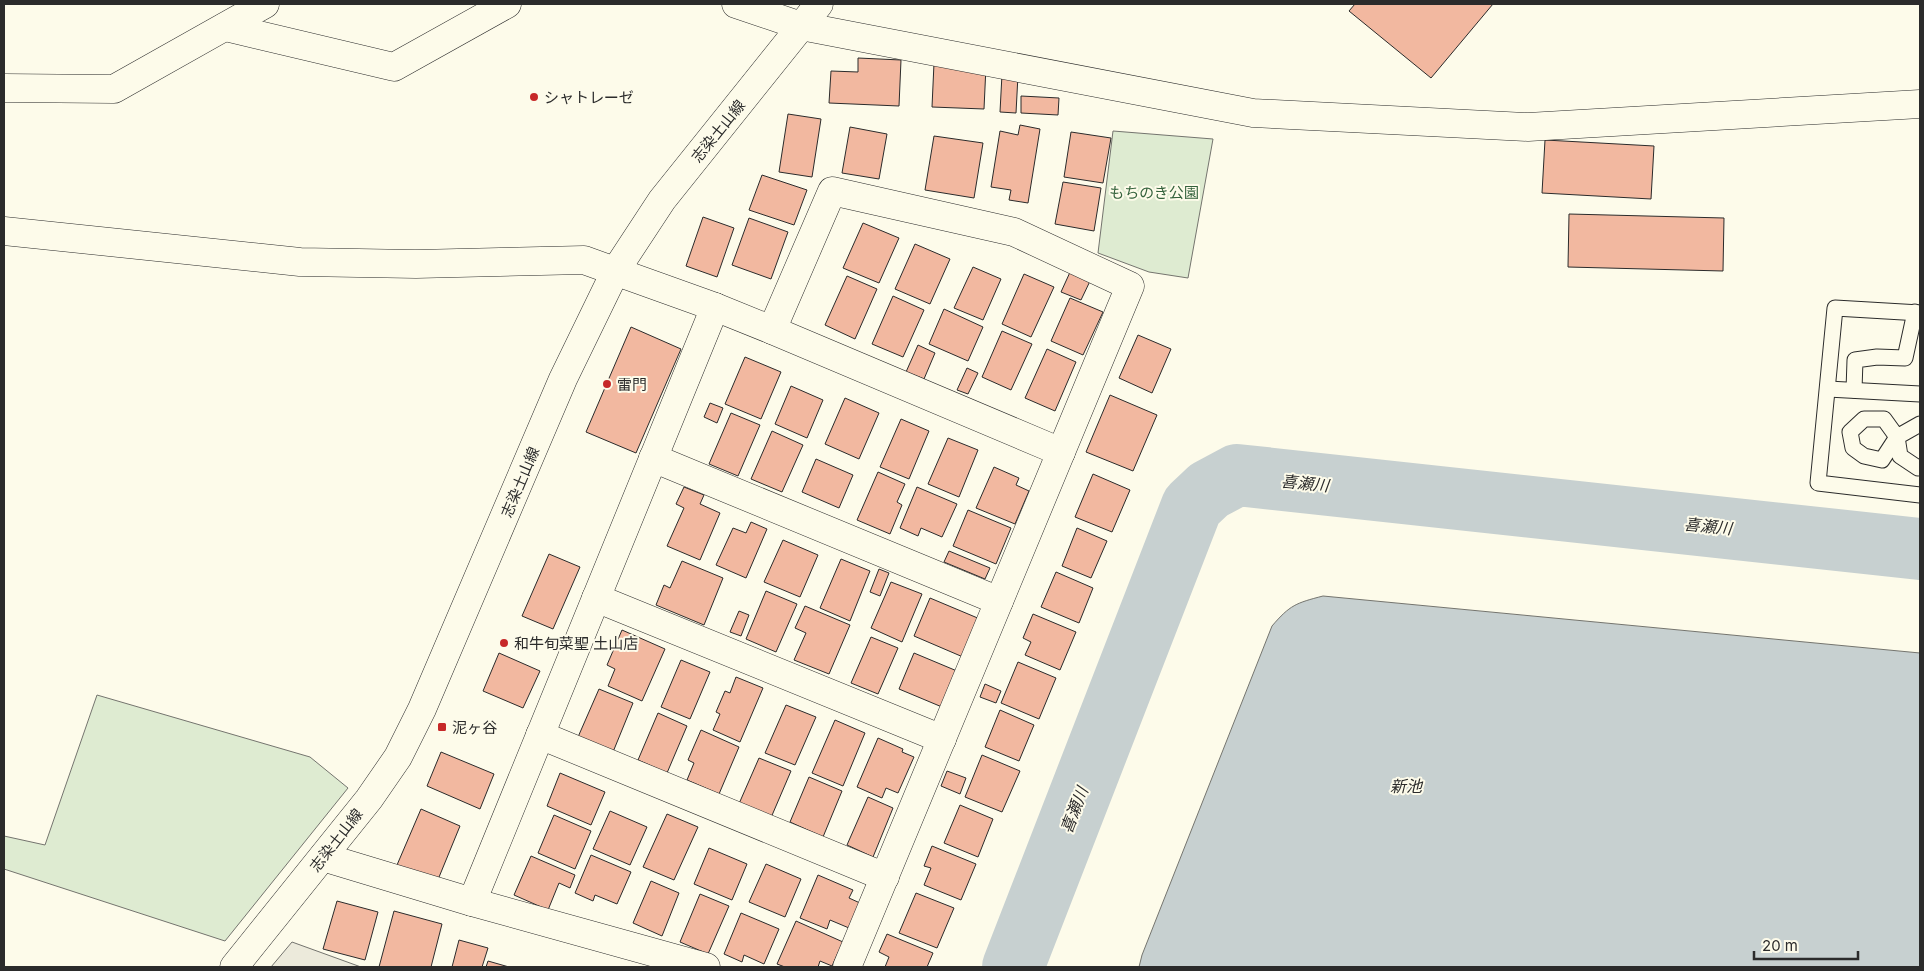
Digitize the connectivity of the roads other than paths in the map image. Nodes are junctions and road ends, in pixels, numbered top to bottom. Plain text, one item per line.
1 (265, 4) edge
2 (507, 4) edge
3 (736, 4) edge
4 (819, 4) edge
5 (802, 26) junction
6 (225, 27) junction
7 (4, 88) edge
8 (1920, 104) edge
9 (4, 231) edge
10 (616, 270) junction
11 (715, 307) junction
12 (1917, 312) edge
13 (772, 330) junction
14 (1828, 389) junction
15 (1854, 390) junction
16 (1920, 394) edge
17 (1920, 424) edge
18 (1824, 431) junction
19 (1850, 432) junction
20 (1897, 437) junction
21 (1061, 452) junction
22 (653, 458) junction
23 (1920, 468) edge
24 (1920, 495) edge
25 (596, 598) junction
26 (999, 602) junction
27 (540, 735) junction
28 (942, 739) junction
29 (323, 857) junction
30 (885, 877) junction
31 (472, 902) junction
32 (234, 967) edge
33 (706, 967) edge
34 (847, 967) edge

1 - 6 street
2 - 6 street
3 - 5 street
4 - 5 street, 志染土山線
5 - 8 street
5 - 10 street, 志染土山線
6 - 7 street
9 - 10 street
10 - 11 street
10 - 29 street, 志染土山線
11 - 13 street
11 - 22 street
12 - 14 lane
12 - 15 lane
13 - 21 street
13 - 21 street
14 - 15 lane
14 - 18 lane
15 - 16 lane
17 - 20 lane
18 - 19 lane
18 - 24 lane
19 - 20 lane
19 - 20 lane
20 - 23 lane
21 - 26 street
22 - 25 street
22 - 26 street
25 - 27 street
25 - 28 street
26 - 28 street
27 - 30 street
27 - 31 street
28 - 30 street
29 - 31 street
29 - 32 street, 志染土山線
30 - 34 street
31 - 33 street

